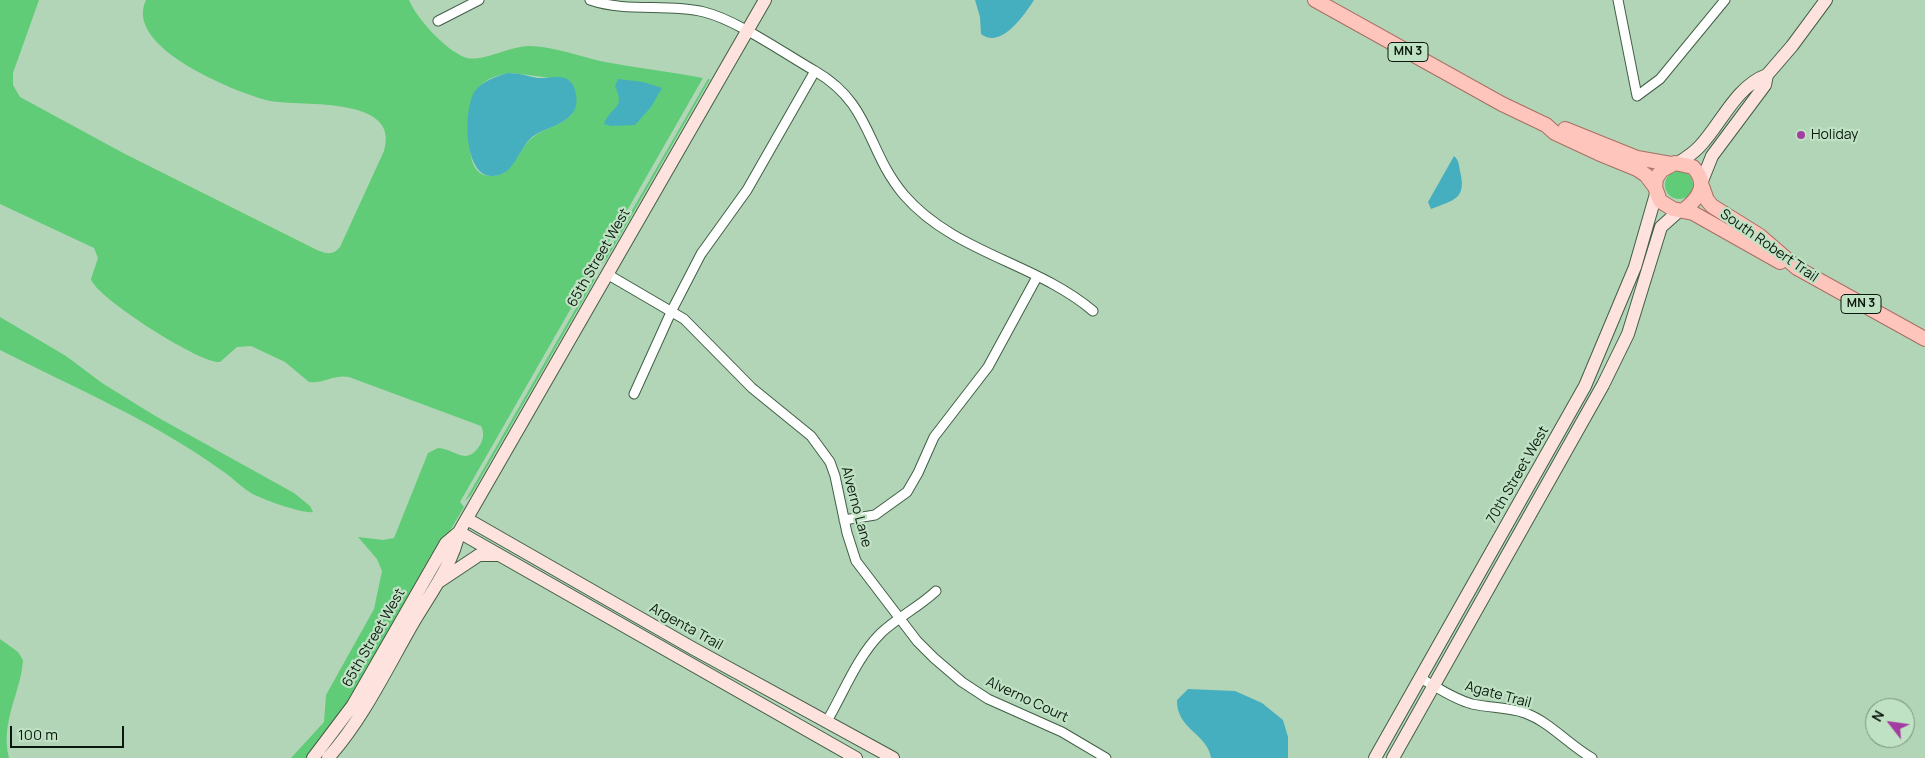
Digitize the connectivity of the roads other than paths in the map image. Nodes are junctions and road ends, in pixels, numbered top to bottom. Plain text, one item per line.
1 (479, 0) edge
2 (590, 0) edge
3 (687, 0) edge
4 (765, 0) edge
5 (1315, 0) edge
6 (1618, 0) edge
7 (1725, 0) edge
8 (1826, 0) edge
9 (460, 4) edge
10 (686, 10) junction
11 (438, 21) dead end
12 (746, 32) junction
13 (816, 71) junction
14 (1767, 75) junction
15 (1546, 125) junction
16 (1674, 164) junction
17 (1702, 183) junction
18 (1655, 190) junction
19 (1682, 210) junction
20 (1796, 268) junction
21 (607, 274) junction
22 (1038, 277) junction
23 (672, 310) junction
24 (1093, 311) dead end
25 (1925, 340) edge
26 (634, 394) dead end
27 (466, 519) junction
28 (844, 520) junction
29 (459, 532) junction
30 (501, 557) junction
31 (435, 586) junction
32 (936, 591) dead end
33 (900, 618) junction
34 (1420, 678) junction
35 (718, 679) junction
36 (1434, 686) junction
37 (826, 721) junction
38 (312, 758) edge
39 (328, 758) edge
40 (856, 758) edge
41 (893, 758) edge
42 (1106, 758) edge
43 (1375, 758) edge
44 (1393, 758) edge
45 (1592, 758) edge

1 - 9 street
2 - 10 street
3 - 10 street
4 - 12 street, 65th Street West
5 - 15 main road, MN 3
6 - 7 street
8 - 14 street
9 - 11 street
10 - 12 street
12 - 13 street
12 - 21 street, 65th Street West
13 - 22 street
13 - 23 street
14 - 16 street
14 - 17 street
15 - 16 main road, MN 3
15 - 18 main road, MN 3
16 - 17 main road
16 - 18 main road
17 - 19 main road
17 - 20 main road, South Robert Trail / MN 3
18 - 19 main road
18 - 34 street, 70th Street West
19 - 20 main road
19 - 36 street
20 - 25 main road, South Robert Trail / MN 3
21 - 23 street, Alverno Lane
21 - 27 street, 65th Street West
22 - 24 street
22 - 28 street
23 - 26 street
23 - 28 street, Alverno Lane
27 - 29 street, 65th Street West
27 - 37 street, Argenta Trail
28 - 33 street, Alverno Lane
29 - 30 street, Argenta Trail
29 - 31 street, 65th Street West
29 - 38 street, 65th Street West
30 - 31 street
30 - 35 street, Argenta Trail
31 - 39 street, 65th Street West
32 - 33 street
33 - 37 street
33 - 42 street, Alverno Court
34 - 36 street, Agate Trail
34 - 43 street, 70th Street West
35 - 37 street
35 - 40 street, Argenta Trail
36 - 44 street
36 - 45 street, Agate Trail
37 - 41 street, Argenta Trail

